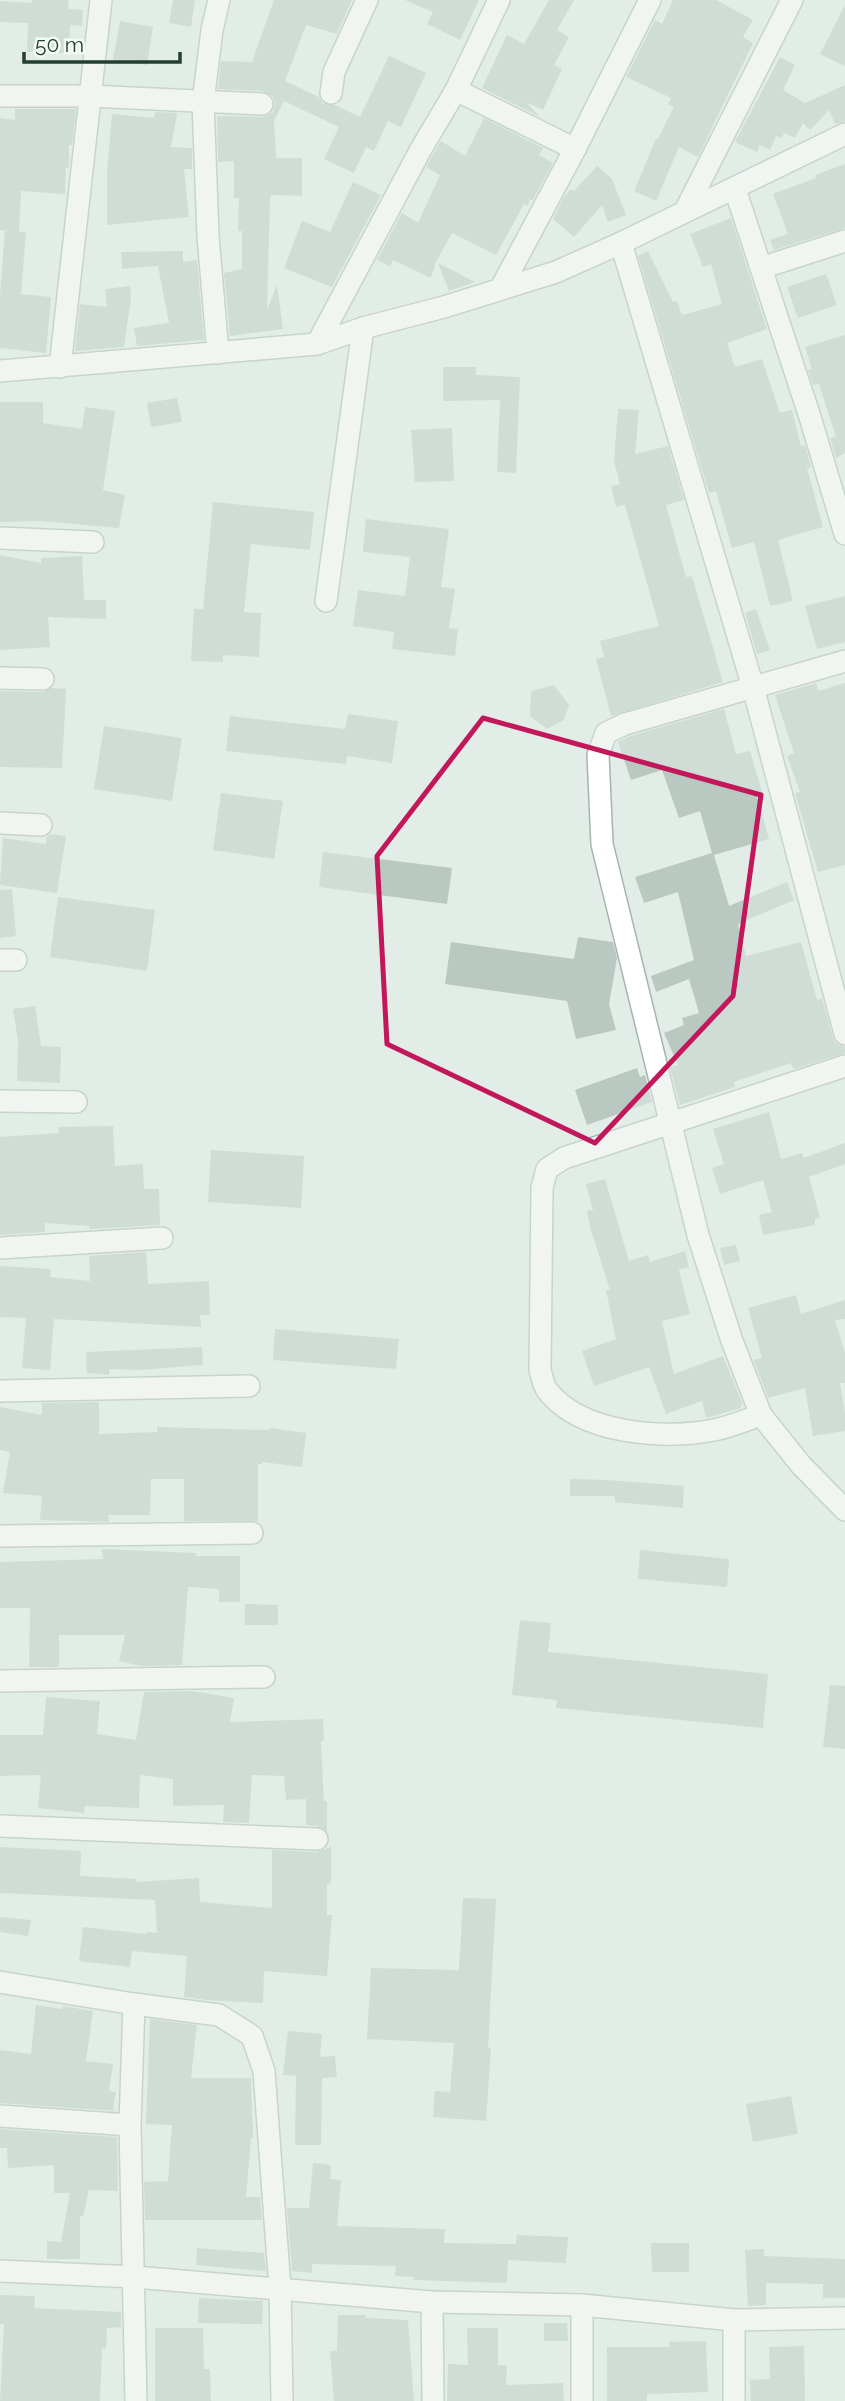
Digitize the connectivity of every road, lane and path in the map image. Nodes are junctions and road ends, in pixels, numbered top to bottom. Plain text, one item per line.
1 (101, 0) edge
2 (219, 0) edge
3 (367, 0) edge
4 (499, 0) edge
5 (650, 0) edge
6 (792, 0) edge
7 (456, 90) junction
8 (331, 93) dead end
9 (0, 96) edge
10 (89, 96) junction
11 (203, 102) junction
12 (262, 104) dead end
13 (845, 134) edge
14 (575, 149) junction
15 (735, 189) junction
16 (685, 211) junction
17 (845, 241) edge
18 (621, 243) junction
19 (761, 268) junction
20 (501, 288) junction
21 (363, 328) junction
22 (317, 344) junction
23 (218, 353) junction
24 (60, 367) junction
25 (0, 371) edge
26 (845, 534) edge
27 (0, 538) edge
28 (93, 542) dead end
29 (326, 601) dead end
30 (845, 661) edge
31 (0, 678) edge
32 (43, 679) dead end
33 (753, 687) junction
34 (0, 823) edge
35 (41, 825) dead end
36 (845, 1034) edge
37 (845, 1066) edge
38 (0, 1101) edge
39 (76, 1102) dead end
40 (670, 1124) junction
41 (162, 1238) dead end
42 (0, 1248) edge
43 (249, 1386) dead end
44 (0, 1391) edge
45 (761, 1415) junction
46 (845, 1510) edge
47 (252, 1532) dead end
48 (0, 1536) edge
49 (264, 1676) dead end
50 (0, 1681) edge
51 (0, 1826) edge
52 (317, 1839) dead end
53 (0, 1982) edge
54 (134, 2004) junction
55 (0, 2116) edge
56 (130, 2125) junction
57 (0, 2271) edge
58 (135, 2277) junction
59 (280, 2288) junction
60 (432, 2302) junction
61 (582, 2305) junction
62 (845, 2318) edge
63 (734, 2319) junction
64 (136, 2401) edge
65 (282, 2401) edge
66 (433, 2401) edge
67 (582, 2401) edge
68 (734, 2401) edge

1 - 10 street
2 - 11 street
3 - 8 street
4 - 7 street
5 - 14 street
6 - 16 street
7 - 14 street
7 - 22 street
9 - 10 street
10 - 11 street
10 - 24 street
11 - 12 street
11 - 23 street
13 - 15 street
14 - 20 street
15 - 16 street
15 - 19 street
16 - 18 street
17 - 19 street
18 - 20 street
18 - 33 street
19 - 26 street
20 - 21 street
21 - 22 street
21 - 29 street
22 - 23 street
23 - 24 street
24 - 25 street
27 - 28 street
30 - 33 street
31 - 32 street
33 - 36 street
33 - 40 street
34 - 35 street
37 - 40 street
38 - 39 street
40 - 45 street
40 - 45 street
41 - 42 street
43 - 44 street
45 - 46 street
47 - 48 street
49 - 50 street
51 - 52 street
53 - 54 street
54 - 56 street
54 - 59 street
55 - 56 street
56 - 58 street
57 - 58 street
58 - 59 street
58 - 64 street
59 - 60 street
59 - 65 street
60 - 61 street
60 - 66 street
61 - 63 street
61 - 67 street
62 - 63 street
63 - 68 street

